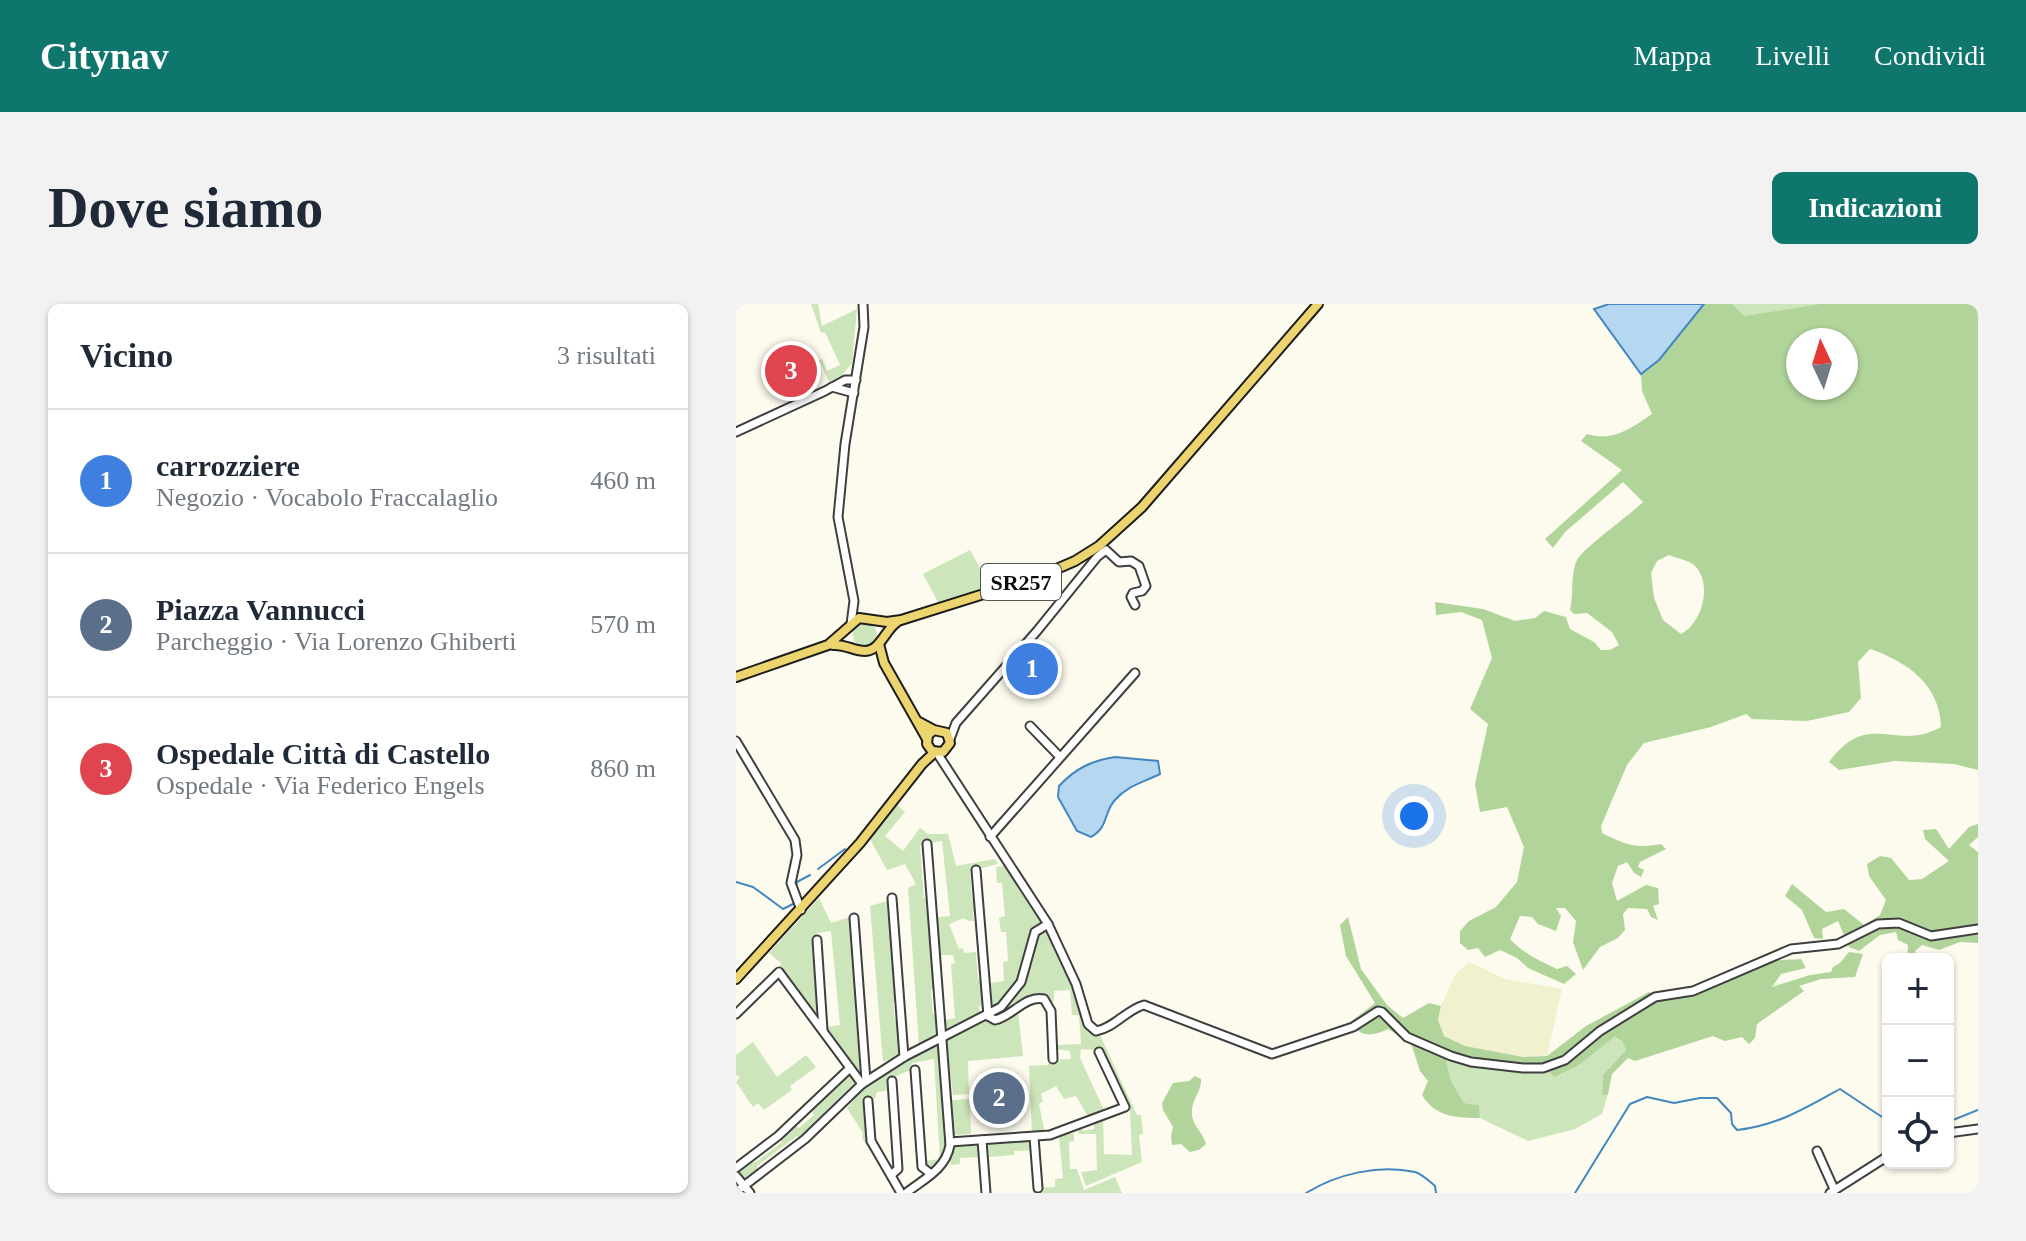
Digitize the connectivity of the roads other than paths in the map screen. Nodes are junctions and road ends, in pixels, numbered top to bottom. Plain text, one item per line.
1 (863, 304) edge
2 (1318, 304) edge
3 (856, 380) junction
4 (832, 387) junction
5 (854, 393) junction
6 (736, 432) edge
7 (854, 601) junction
8 (1135, 605) dead end
9 (872, 619) junction
10 (901, 620) junction
11 (850, 627) junction
12 (880, 641) junction
13 (828, 645) junction
14 (855, 648) junction
15 (866, 651) junction
16 (884, 663) junction
17 (1135, 673) dead end
18 (736, 677) edge
19 (918, 721) junction
20 (956, 723) junction
21 (1030, 726) dead end
22 (938, 730) junction
23 (950, 739) junction
24 (736, 741) edge
25 (927, 742) junction
26 (940, 752) junction
27 (1060, 757) junction
28 (922, 764) junction
29 (990, 837) junction
30 (927, 844) dead end
31 (976, 870) dead end
32 (892, 898) dead end
33 (801, 910) junction
34 (854, 918) dead end
35 (1048, 924) junction
36 (1978, 929) edge
37 (817, 940) dead end
38 (736, 979) edge
39 (736, 1014) edge
40 (988, 1016) junction
41 (823, 1033) junction
42 (941, 1037) junction
43 (1099, 1052) dead end
44 (904, 1057) junction
45 (1053, 1059) dead end
46 (850, 1068) junction
47 (915, 1070) dead end
48 (892, 1081) dead end
49 (864, 1082) junction
50 (868, 1101) dead end
51 (1978, 1129) edge
52 (1954, 1132) edge
53 (1034, 1137) junction
54 (982, 1140) junction
55 (950, 1142) junction
56 (1817, 1151) dead end
57 (1882, 1160) edge
58 (736, 1168) edge
59 (931, 1174) junction
60 (891, 1175) junction
61 (736, 1176) edge
62 (1038, 1188) dead end
63 (747, 1190) edge
64 (1832, 1191) edge
65 (736, 1192) edge
66 (904, 1193) edge
67 (986, 1193) edge

1 - 3 street
2 - 10 main road, SR257
3 - 4 street
3 - 5 street
4 - 5 street
4 - 6 street
5 - 7 street
7 - 9 street
7 - 11 street
8 - 20 street
9 - 10 main road, SR257
9 - 11 main road, SR257
9 - 12 main road
10 - 12 main road, SR257
11 - 13 main road, SR257
11 - 14 main road
12 - 15 main road, SR257
12 - 16 main road
13 - 14 main road, SR257
13 - 18 main road, SR257
14 - 15 main road, SR257
15 - 16 main road
16 - 19 main road
17 - 27 street
19 - 22 main road
19 - 25 main road
20 - 22 street
20 - 23 street
21 - 27 street
22 - 23 main road
22 - 25 main road
23 - 26 main road
24 - 33 street
25 - 26 main road
25 - 28 main road
26 - 28 main road
26 - 29 street
27 - 29 street
28 - 33 main road
29 - 35 street
30 - 42 street
31 - 40 street
32 - 44 street
33 - 38 main road
34 - 49 street
35 - 36 street
35 - 40 street
37 - 41 street
39 - 41 street
40 - 42 street
40 - 45 street
41 - 46 street
42 - 44 street
42 - 55 street
43 - 53 street
44 - 49 street
46 - 49 street
46 - 58 street
47 - 59 street
48 - 60 street
49 - 63 street
50 - 60 street
51 - 52 street
53 - 54 street
53 - 62 street
54 - 55 street
54 - 67 street
55 - 59 street
56 - 64 street
57 - 64 street
59 - 66 street
60 - 66 street
61 - 63 street
63 - 65 street

